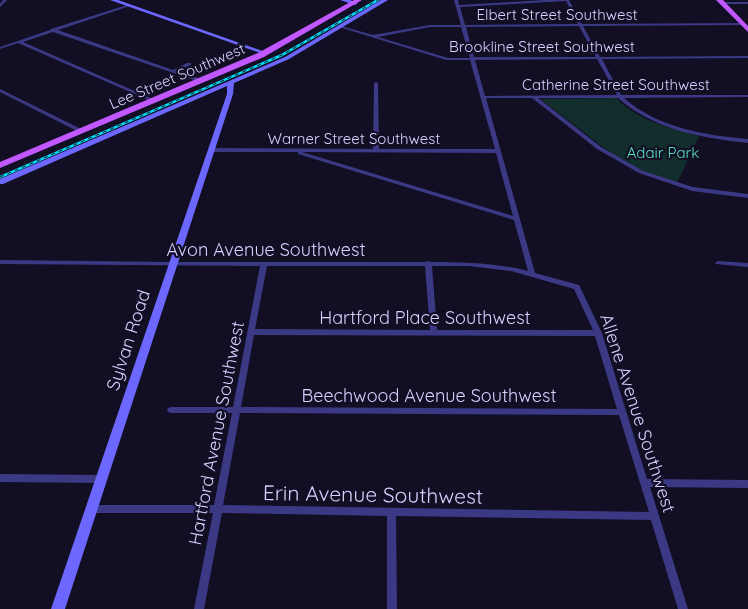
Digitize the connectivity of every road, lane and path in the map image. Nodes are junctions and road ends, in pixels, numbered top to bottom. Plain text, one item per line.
1 (5, 0) edge
2 (113, 0) edge
3 (343, 0) edge
4 (386, 0) edge
5 (566, 0) edge
6 (357, 1) edge
7 (720, 1) edge
8 (748, 2) edge
9 (457, 3) edge
10 (0, 6) edge
11 (128, 6) junction
12 (742, 24) junction
13 (581, 25) junction
14 (464, 26) junction
15 (341, 27) junction
16 (52, 30) junction
17 (748, 30) edge
18 (393, 32) junction
19 (372, 37) junction
20 (18, 42) junction
21 (392, 43) junction
22 (0, 48) edge
23 (265, 54) junction
24 (748, 57) edge
25 (599, 58) junction
26 (472, 59) junction
27 (189, 64) dead end
28 (174, 71) junction
29 (215, 75) junction
30 (202, 81) junction
31 (231, 82) junction
32 (376, 83) dead end
33 (0, 90) edge
34 (748, 96) edge
35 (533, 97) junction
36 (620, 97) junction
37 (483, 98) junction
38 (153, 101) junction
39 (80, 132) junction
40 (748, 141) edge
41 (210, 150) junction
42 (293, 151) junction
43 (376, 151) junction
44 (498, 151) junction
45 (0, 165) edge
46 (0, 182) edge
47 (748, 196) edge
48 (517, 219) junction
49 (0, 262) edge
50 (428, 263) junction
51 (718, 263) dead end
52 (172, 264) junction
53 (264, 264) junction
54 (748, 265) edge
55 (532, 274) junction
56 (252, 332) junction
57 (434, 332) junction
58 (598, 333) junction
59 (171, 410) dead end
60 (237, 410) junction
61 (622, 412) junction
62 (0, 478) edge
63 (101, 479) junction
64 (644, 483) junction
65 (748, 484) edge
66 (91, 509) junction
67 (219, 509) junction
68 (391, 512) junction
69 (654, 516) junction
70 (58, 609) edge
71 (199, 609) edge
72 (392, 609) edge
73 (683, 609) edge

1 - 10 street
2 - 11 street
3 - 6 street
4 - 15 street
5 - 9 street
5 - 13 street
6 - 23 main road, Lee Street Southwest
7 - 8 street
7 - 12 main road
9 - 14 street
11 - 16 street
11 - 23 street
12 - 13 street, Elbert Street Southwest
12 - 17 main road
13 - 14 street, Elbert Street Southwest
13 - 25 street
14 - 18 street, Elbert Street Southwest
14 - 26 street
15 - 19 street, Brookline Street Southwest
15 - 31 street
16 - 20 street
16 - 28 street
18 - 19 street, Elbert Street Southwest
18 - 21 street
19 - 21 street, Brookline Street Southwest
20 - 22 street
20 - 38 street
21 - 26 street, Brookline Street Southwest
23 - 29 main road, Lee Street Southwest
24 - 25 street, Brookline Street Southwest
25 - 26 street, Brookline Street Southwest
25 - 36 street
26 - 37 street
27 - 28 street
28 - 30 street
29 - 30 main road, Lee Street Southwest
29 - 31 street
30 - 38 main road, Lee Street Southwest
31 - 41 street, Sylvan Road
31 - 46 street
32 - 43 street
33 - 39 street
34 - 36 street, Catherine Street Southwest
35 - 36 street, Catherine Street Southwest
35 - 37 street, Catherine Street Southwest
35 - 47 street
36 - 40 street
37 - 44 street
38 - 39 main road, Lee Street Southwest
39 - 45 main road, Lee Street Southwest
41 - 42 street, Warner Street Southwest
41 - 52 street, Sylvan Road
42 - 43 street, Warner Street Southwest
42 - 48 street
43 - 44 street, Warner Street Southwest
44 - 48 street
48 - 55 street
49 - 52 street, Avon Avenue Southwest
50 - 53 street, Avon Avenue Southwest
50 - 55 street, Avon Avenue Southwest
50 - 57 street
51 - 54 street
52 - 53 street, Avon Avenue Southwest
52 - 63 street, Sylvan Road
53 - 56 street, Hartford Avenue Southwest
55 - 58 street, Allene Avenue Southwest
56 - 57 street, Hartford Place Southwest
56 - 60 street, Hartford Avenue Southwest
57 - 58 street, Hartford Place Southwest
58 - 61 street, Allene Avenue Southwest
59 - 60 street, Beechwood Avenue Southwest
60 - 61 street, Beechwood Avenue Southwest
60 - 67 street, Hartford Avenue Southwest
61 - 64 street, Allene Avenue Southwest
62 - 63 street
63 - 66 street, Sylvan Road
64 - 65 street
64 - 69 street, Allene Avenue Southwest
66 - 67 street, Erin Avenue Southwest
66 - 70 street, Sylvan Road
67 - 68 street, Erin Avenue Southwest
67 - 71 street, Hartford Avenue Southwest
68 - 69 street, Erin Avenue Southwest
68 - 72 street
69 - 73 street, Allene Avenue Southwest

